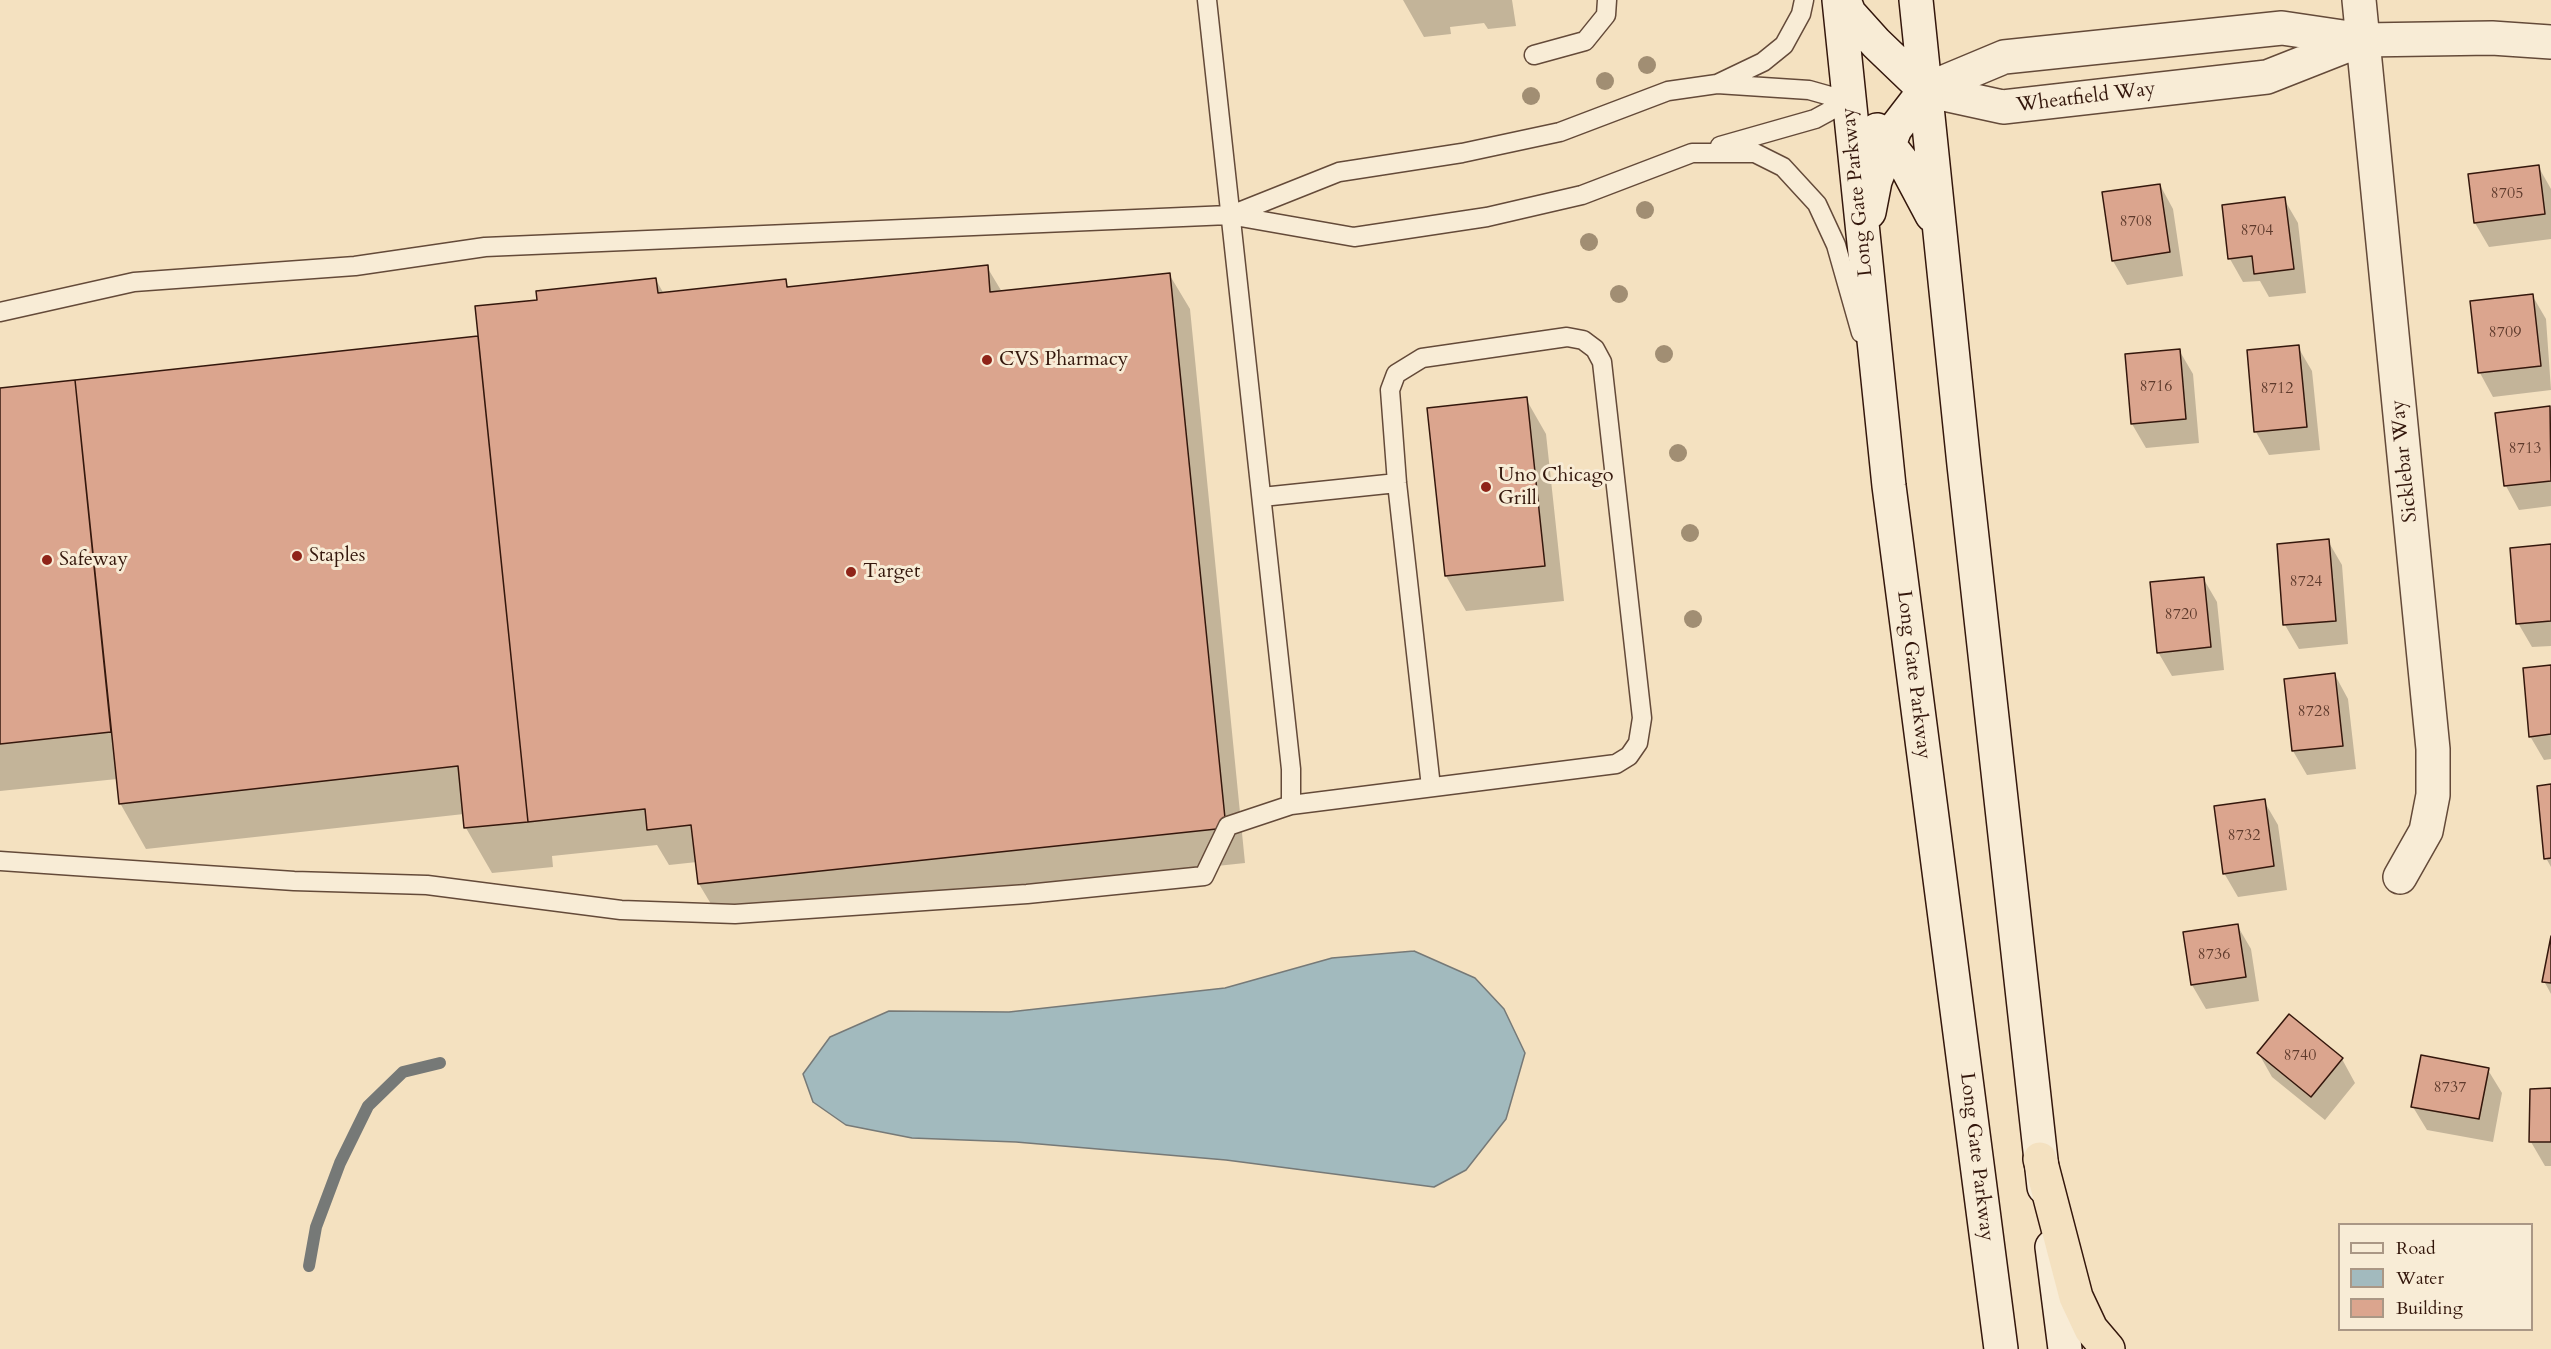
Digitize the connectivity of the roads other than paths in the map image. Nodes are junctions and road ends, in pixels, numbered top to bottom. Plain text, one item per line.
1 (1207, 0) edge
2 (1607, 0) edge
3 (1804, 0) edge
4 (1839, 0) edge
5 (1844, 0) edge
6 (1915, 0) edge
7 (2359, 0) edge
8 (2363, 40) junction
9 (2551, 42) edge
10 (1886, 53) junction
11 (1534, 55) dead end
12 (1717, 84) junction
13 (1925, 90) junction
14 (1848, 101) junction
15 (1889, 144) junction
16 (1692, 153) junction
17 (1229, 215) junction
18 (1942, 232) junction
19 (1864, 239) junction
20 (0, 312) edge
21 (1879, 399) junction
22 (1397, 483) junction
23 (1262, 497) junction
24 (1431, 787) junction
25 (1291, 805) junction
26 (0, 861) edge
27 (2400, 877) dead end
28 (2040, 1159) junction
29 (2001, 1349) edge
30 (2065, 1349) edge
31 (2108, 1349) edge

1 - 17 lane
2 - 11 lane
3 - 12 lane
4 - 14 street, Long Gate Parkway
5 - 10 street
6 - 10 street
6 - 13 street
7 - 8 street, Sicklebar Way
8 - 9 street, Wheatfield Way
8 - 13 street, Wheatfield Way
8 - 13 street, Wheatfield Way
8 - 27 street, Sicklebar Way
10 - 13 street
10 - 14 street
12 - 14 lane
12 - 17 lane
13 - 15 street
13 - 18 street
14 - 15 street
14 - 16 lane
14 - 19 street, Long Gate Parkway
15 - 18 street
15 - 19 street
16 - 17 lane
16 - 21 lane
17 - 20 lane
17 - 23 lane
18 - 28 street
19 - 21 street, Long Gate Parkway
21 - 29 street, Long Gate Parkway
22 - 23 lane
22 - 24 lane
22 - 24 lane
23 - 25 lane
24 - 25 lane
25 - 26 lane
28 - 30 street
28 - 31 highway

